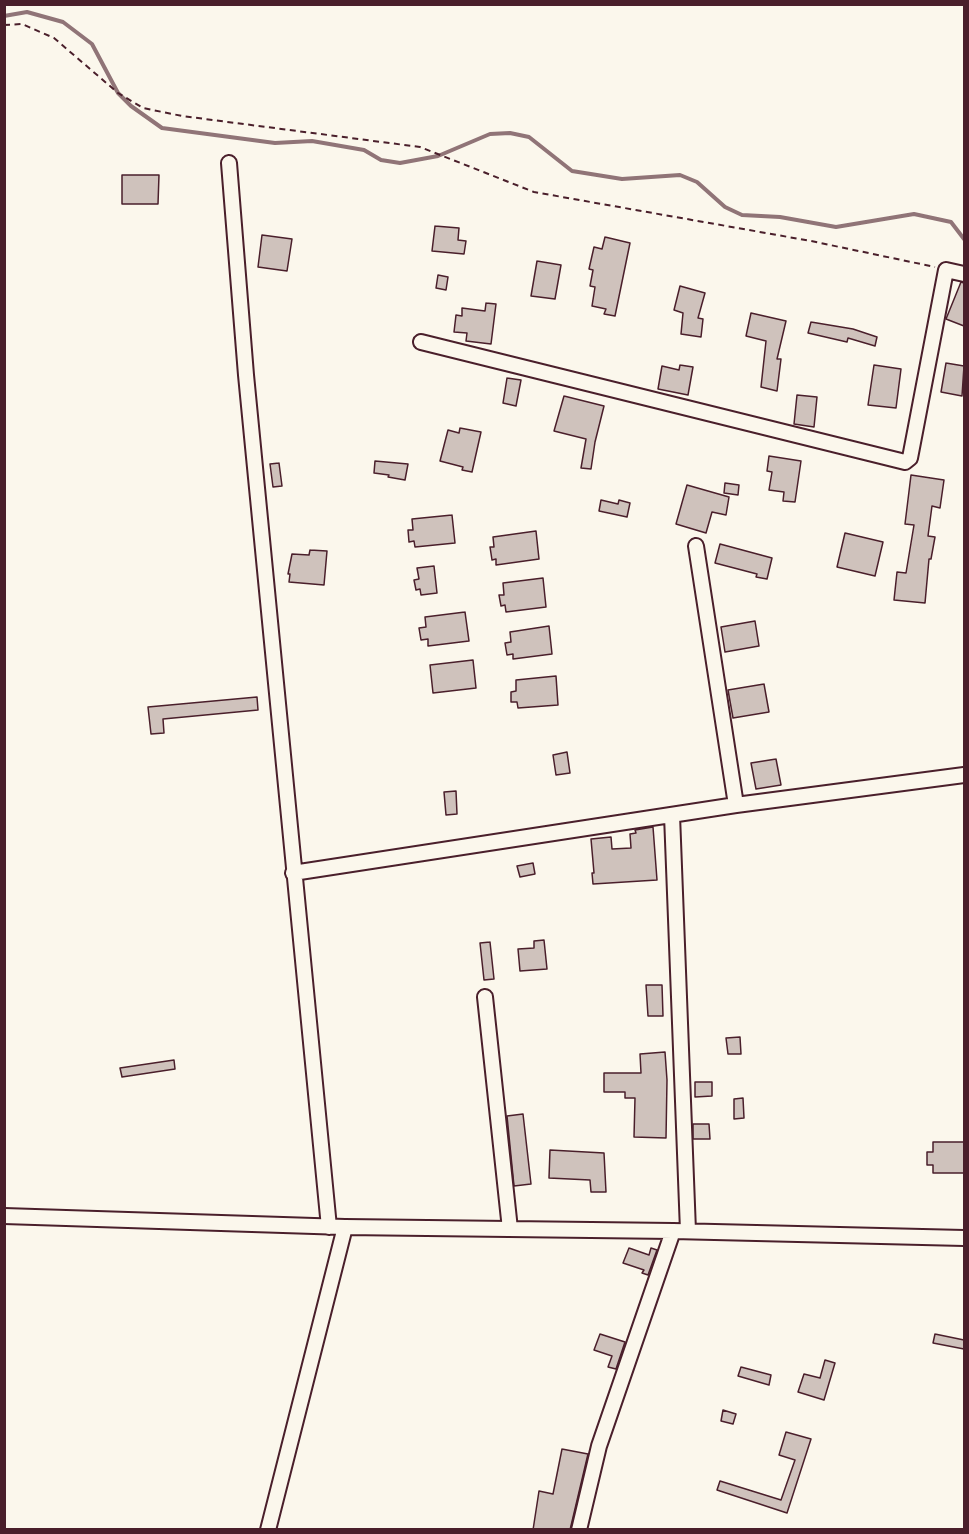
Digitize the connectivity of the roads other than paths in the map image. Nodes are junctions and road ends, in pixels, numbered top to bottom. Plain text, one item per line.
1 (229, 163) dead end
2 (964, 274) edge
3 (421, 342) dead end
4 (696, 546) dead end
5 (964, 775) edge
6 (736, 805) junction
7 (672, 815) junction
8 (293, 873) junction
9 (485, 997) dead end
10 (4, 1216) edge
11 (329, 1227) junction
12 (345, 1227) junction
13 (510, 1229) junction
14 (673, 1231) junction
15 (688, 1231) junction
16 (964, 1238) edge
17 (268, 1530) edge
18 (579, 1530) edge

1 - 8 street
2 - 3 street
4 - 6 street
5 - 6 street
6 - 7 street
7 - 8 street
7 - 15 street
8 - 11 street
9 - 13 street
10 - 11 street
11 - 12 street
12 - 13 street
12 - 17 street
13 - 14 street
14 - 15 street
14 - 18 street
15 - 16 street

